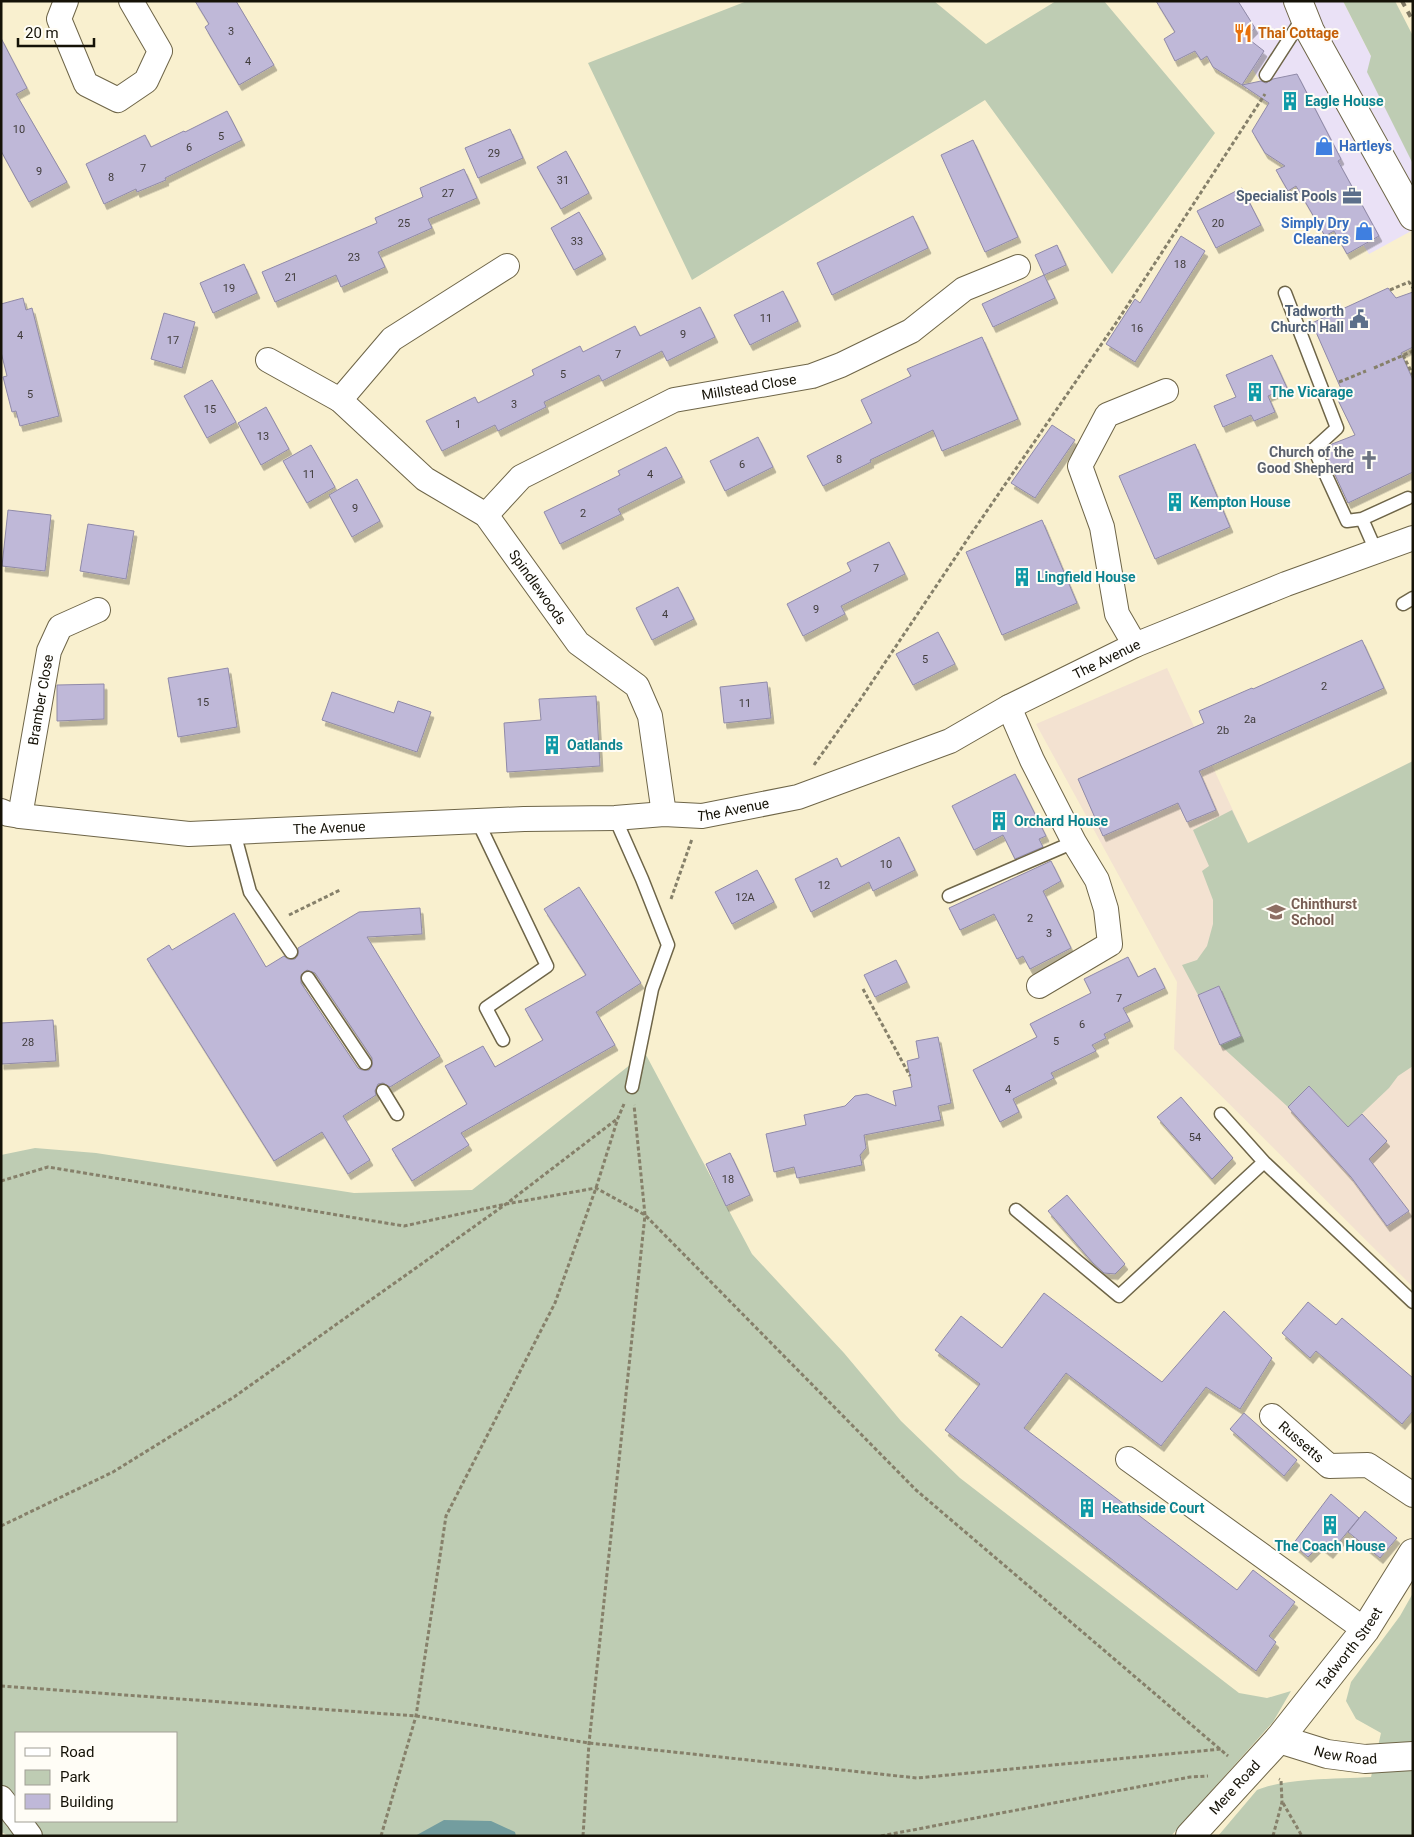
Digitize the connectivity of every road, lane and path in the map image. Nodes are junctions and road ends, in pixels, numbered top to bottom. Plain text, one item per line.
1 (66, 1) edge
2 (131, 1) edge
3 (1301, 9) edge
4 (1266, 75) dead end
5 (1268, 91) dead end
6 (1413, 216) edge
7 (507, 266) dead end
8 (1018, 268) dead end
9 (1413, 288) edge
10 (1390, 290) dead end
11 (1285, 294) dead end
12 (1413, 351) edge
13 (1404, 355) junction
14 (268, 360) dead end
15 (1374, 368) dead end
16 (1366, 371) dead end
17 (1413, 375) edge
18 (1322, 389) junction
19 (1166, 391) dead end
20 (340, 400) junction
21 (1408, 498) dead end
22 (486, 515) junction
23 (1362, 519) junction
24 (1413, 538) edge
25 (1376, 551) junction
26 (98, 610) dead end
27 (1135, 645) junction
28 (1009, 707) junction
29 (798, 797) junction
30 (11, 813) edge
31 (664, 814) junction
32 (702, 816) junction
33 (615, 818) junction
34 (478, 822) junction
35 (234, 832) junction
36 (1074, 842) junction
37 (340, 890) dead end
38 (949, 896) dead end
39 (272, 923) junction
40 (668, 945) junction
41 (292, 952) dead end
42 (308, 978) dead end
43 (1039, 986) dead end
44 (863, 989) dead end
45 (503, 1040) dead end
46 (365, 1062) dead end
47 (910, 1076) dead end
48 (632, 1087) junction
49 (383, 1091) dead end
50 (397, 1114) dead end
51 (1221, 1114) dead end
52 (618, 1118) junction
53 (1264, 1162) junction
54 (1, 1181) edge
55 (596, 1188) junction
56 (506, 1204) junction
57 (1016, 1210) dead end
58 (644, 1215) junction
59 (1413, 1302) edge
60 (1272, 1416) dead end
61 (1128, 1459) dead end
62 (1413, 1495) edge
63 (1, 1526) edge
64 (1413, 1553) edge
65 (1365, 1630) junction
66 (1, 1686) edge
67 (416, 1716) junction
68 (1279, 1740) junction
69 (589, 1743) junction
70 (1220, 1749) junction
71 (1413, 1756) edge
72 (1247, 1773) junction
73 (1, 1798) edge
74 (1282, 1802) junction
75 (15, 1816) edge
76 (20, 1822) edge
77 (30, 1836) edge
78 (381, 1836) edge
79 (583, 1836) edge
80 (881, 1836) edge
81 (1190, 1836) edge
82 (1273, 1836) edge
83 (1302, 1836) edge

1 - 2 street
3 - 4 lane
3 - 6 main road
5 - 29 path
7 - 20 street
8 - 22 street, Millstead Close
9 - 10 path
11 - 18 lane
12 - 13 path
13 - 15 path
13 - 17 path
14 - 20 street, Spindlewoods
16 - 18 path
18 - 23 lane
19 - 27 street
20 - 22 street, Spindlewoods
21 - 23 lane
22 - 31 street, Spindlewoods
23 - 25 lane
24 - 25 street, The Avenue
25 - 27 street, The Avenue
26 - 30 street, Bramber Close
27 - 28 street, The Avenue
28 - 29 street, The Avenue
28 - 36 street
29 - 32 street, The Avenue
30 - 35 street, The Avenue
31 - 32 street, The Avenue
31 - 33 street, The Avenue
32 - 40 path
33 - 34 street, The Avenue
33 - 40 lane
34 - 35 street, The Avenue
34 - 45 lane
35 - 39 lane
36 - 38 lane
36 - 43 street
37 - 39 path
39 - 41 lane
40 - 48 lane
42 - 46 lane
44 - 47 path
48 - 52 path
48 - 58 path
49 - 50 lane
51 - 53 lane
52 - 55 path
52 - 56 path
53 - 57 lane
53 - 59 lane
54 - 56 path
55 - 56 path
55 - 58 path
55 - 67 path
56 - 63 path
58 - 69 path
58 - 70 path
60 - 62 street, Russetts
61 - 65 street
64 - 65 main road, Tadworth Street
65 - 68 main road, Tadworth Street
66 - 67 path
67 - 69 path
67 - 78 path
68 - 71 main road, New Road
68 - 72 main road, Mere Road
69 - 70 path
69 - 79 path
70 - 72 path
72 - 74 path
72 - 80 path
72 - 81 main road, Mere Road
73 - 75 street
74 - 82 path
74 - 83 path
76 - 77 street

